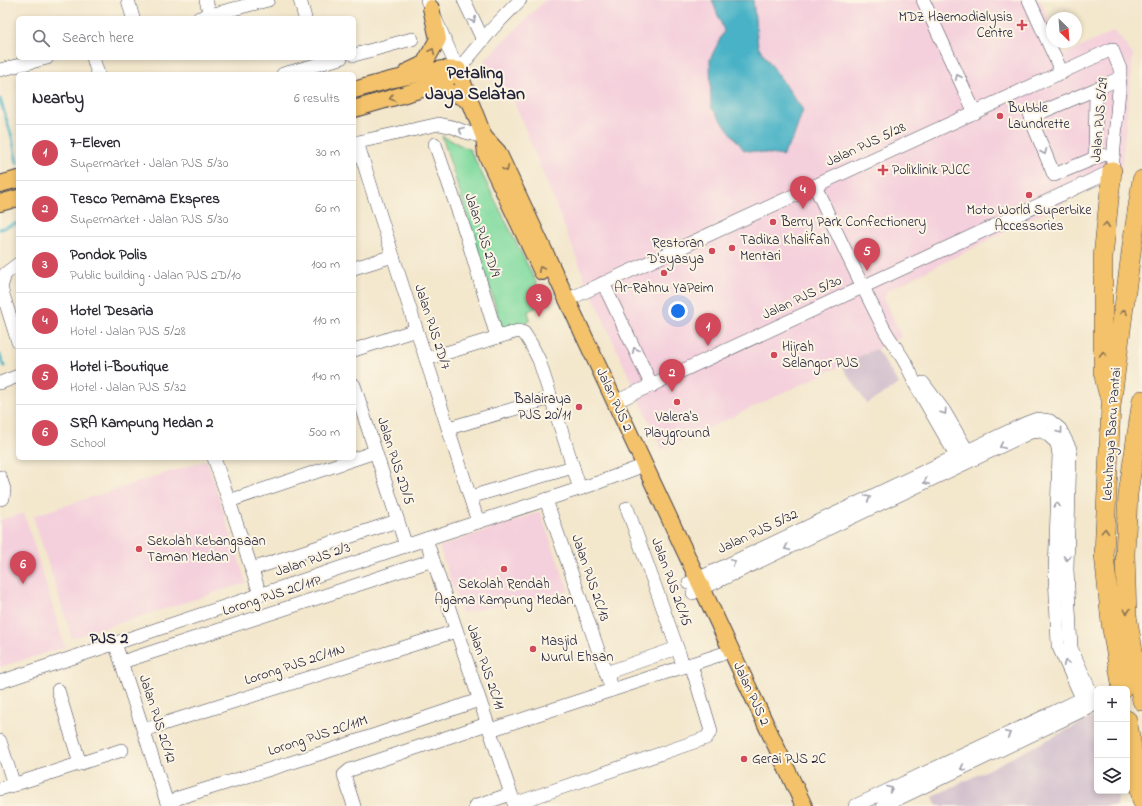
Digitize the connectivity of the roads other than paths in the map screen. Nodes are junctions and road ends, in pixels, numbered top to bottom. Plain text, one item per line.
1 (128, 0) edge
2 (206, 0) edge
3 (268, 0) edge
4 (300, 0) edge
5 (464, 0) edge
6 (520, 0) edge
7 (923, 0) edge
8 (1029, 0) edge
9 (429, 4) edge
10 (132, 16) edge
11 (205, 16) edge
12 (209, 16) edge
13 (304, 16) edge
14 (412, 39) dead end
15 (483, 40) junction
16 (1112, 50) joint
17 (356, 53) edge
18 (39, 60) edge
19 (94, 60) edge
20 (335, 60) edge
21 (318, 66) edge
22 (456, 66) junction
23 (0, 70) edge
24 (97, 72) edge
25 (292, 72) edge
26 (1062, 73) junction
27 (1120, 78) junction
28 (390, 80) junction
29 (429, 87) junction
30 (356, 89) edge
31 (1096, 89) junction
32 (470, 102) junction
33 (356, 108) edge
34 (975, 113) junction
35 (484, 137) junction
36 (356, 142) edge
37 (435, 144) dead end
38 (1113, 150) junction
39 (1095, 158) junction
40 (1112, 171) junction
41 (16, 180) edge
42 (1142, 180) edge
43 (0, 184) edge
44 (815, 186) junction
45 (16, 199) edge
46 (0, 203) edge
47 (393, 256) junction
48 (16, 266) edge
49 (356, 267) edge
50 (603, 283) junction
51 (863, 287) junction
52 (567, 300) junction
53 (416, 330) junction
54 (16, 336) edge
55 (497, 337) junction
56 (356, 349) edge
57 (426, 359) junction
58 (16, 377) edge
59 (0, 383) edge
60 (652, 386) junction
61 (356, 391) edge
62 (551, 398) junction
63 (1142, 400) edge
64 (615, 402) junction
65 (1111, 406) junction
66 (449, 428) junction
67 (375, 452) junction
68 (356, 458) edge
69 (964, 458) junction
70 (215, 460) edge
71 (351, 460) edge
72 (573, 467) junction
73 (640, 467) junction
74 (1142, 469) edge
75 (0, 477) edge
76 (580, 489) junction
77 (1128, 494) junction
78 (470, 497) junction
79 (0, 499) edge
80 (546, 500) junction
81 (229, 501) junction
82 (627, 508) dead end
83 (397, 521) junction
84 (478, 522) junction
85 (426, 539) junction
86 (406, 546) junction
87 (433, 560) junction
88 (252, 569) junction
89 (696, 586) junction
90 (260, 594) junction
91 (456, 631) junction
92 (115, 643) junction
93 (677, 648) junction
94 (722, 654) junction
95 (122, 662) junction
96 (687, 666) junction
97 (606, 673) junction
98 (0, 682) edge
99 (1121, 686) edge
100 (58, 690) dead end
101 (612, 690) junction
102 (1141, 697) edge
103 (479, 700) junction
104 (1087, 700) junction
105 (1127, 722) edge
106 (489, 727) junction
107 (144, 730) junction
108 (0, 741) edge
109 (122, 750) dead end
110 (80, 764) junction
111 (14, 784) junction
112 (0, 789) edge
113 (513, 801) edge
114 (1142, 801) edge
115 (168, 806) edge
116 (354, 806) edge
117 (475, 806) edge
118 (793, 806) edge
119 (804, 806) edge
120 (855, 806) edge
121 (882, 806) edge

1 - 10 street
2 - 11 street
3 - 12 street
4 - 13 street
5 -> 15 street
6 - 15 street
34 -> 7 street
8 - 26 street
9 - 22 street
28 -> 9 main road
14 - 17 street
15 - 22 street
16 - 26 street, Jalan PJS 5/28
16 - 27 street, Jalan PJS 5/29
18 - 23 street
19 - 24 street
20 - 21 street
21 - 25 street
22 - 28 main road
22 - 29 main road
22 - 32 main road, Jalan PJS 2
26 - 34 street, Jalan PJS 5/28
27 - 31 street
27 - 38 street, Jalan PJS 5/29
28 - 30 main road
29 - 32 main road
29 -> 33 main road
31 - 39 street
31 -> 39 street
32 - 35 main road, Jalan PJS 2
34 - 44 street, Jalan PJS 5/28
35 -> 36 street
35 -> 52 main road, Jalan PJS 2
73 -> 35 main road
36 - 47 street, Jalan PJS 2D/7
37 - 55 street, Jalan PJS 2D/9
38 - 39 street
38 - 40 street, Jalan PJS 5/29
40 - 51 street, Jalan PJS 5/30
65 -> 40 highway
41 - 43 main road
65 -> 42 highway, Lebuhraya Baru Pantai
44 - 50 street, Jalan PJS 5/28
44 - 51 street
45 - 46 main road
47 - 49 street
47 - 53 street, Jalan PJS 2D/7
48 - 54 street
50 - 52 street, Jalan PJS 5/28
60 -> 50 street
51 - 60 street, Jalan PJS 5/30
51 - 69 street
52 - 64 main road, Jalan PJS 2
53 - 56 street
53 - 57 street, Jalan PJS 2D/7
55 - 57 street
55 - 62 street
57 - 66 street, Jalan PJS 2D/7
58 - 59 street
60 - 64 street, Jalan PJS 5/30
61 - 67 street, Jalan PJS 2D/5
62 - 66 street
62 - 72 street
63 - 77 highway, Lebuhraya Baru Pantai
64 - 73 main road, Jalan PJS 2
99 -> 65 highway, Lebuhraya Baru Pantai
66 - 78 street, Jalan PJS 2D/7
67 - 68 street
67 - 83 street, Jalan PJS 2D/5
69 - 89 street, Jalan PJS 5/32
69 - 104 street, Jalan PJS 5/32
70 - 81 street
71 - 81 street
72 - 76 street
72 - 78 street
73 - 76 street, Jalan PJS 2/3
73 - 89 main road, Jalan PJS 2
74 - 77 highway
75 - 79 street
76 - 80 street, Jalan PJS 2/3
77 -> 102 highway, Lebuhraya Baru Pantai
78 - 84 street, Jalan PJS 2D/7
80 - 84 street, Jalan PJS 2/3
80 - 97 street, Jalan PJS 2C/13
81 - 88 street
82 - 93 street, Jalan PJS 2C/15
83 - 86 street, Jalan PJS 2D/5
83 - 88 street
84 - 85 street, Jalan PJS 2/3
85 - 86 street, Jalan PJS 2/3
85 - 87 street, Jalan PJS 2C/11
86 - 90 street, Jalan PJS 2/3
87 - 91 street, Jalan PJS 2C/11
87 - 95 street, Lorong PJS 2C/11P
88 - 90 street
89 - 94 main road, Jalan PJS 2
89 - 119 main road, Jalan PJS 2
90 - 92 street, Jalan PJS 2/3
91 - 103 street, Jalan PJS 2C/11
91 - 107 street, Lorong PJS 2C/11N
92 - 95 street, Jalan PJS 2C/12
92 - 98 street, Jalan PJS 2/3
93 - 96 street, Jalan PJS 2C/15
93 - 97 street
94 - 96 street
94 - 118 main road, Jalan PJS 2
95 - 107 street, Jalan PJS 2C/12
96 - 101 street
96 - 113 street, Jalan PJS 2C/15
97 - 101 street, Jalan PJS 2C/13
100 - 110 street
101 - 106 street
103 - 106 street, Jalan PJS 2C/11
103 - 115 street, Lorong PJS 2C/11M
120 -> 104 street
104 -> 121 street
105 - 114 highway
106 - 113 street, Jalan PJS 2C/11
106 - 116 street
107 - 115 street, Jalan PJS 2C/12
108 - 111 street
109 - 110 street
110 - 111 street
111 - 112 street
113 - 117 street

